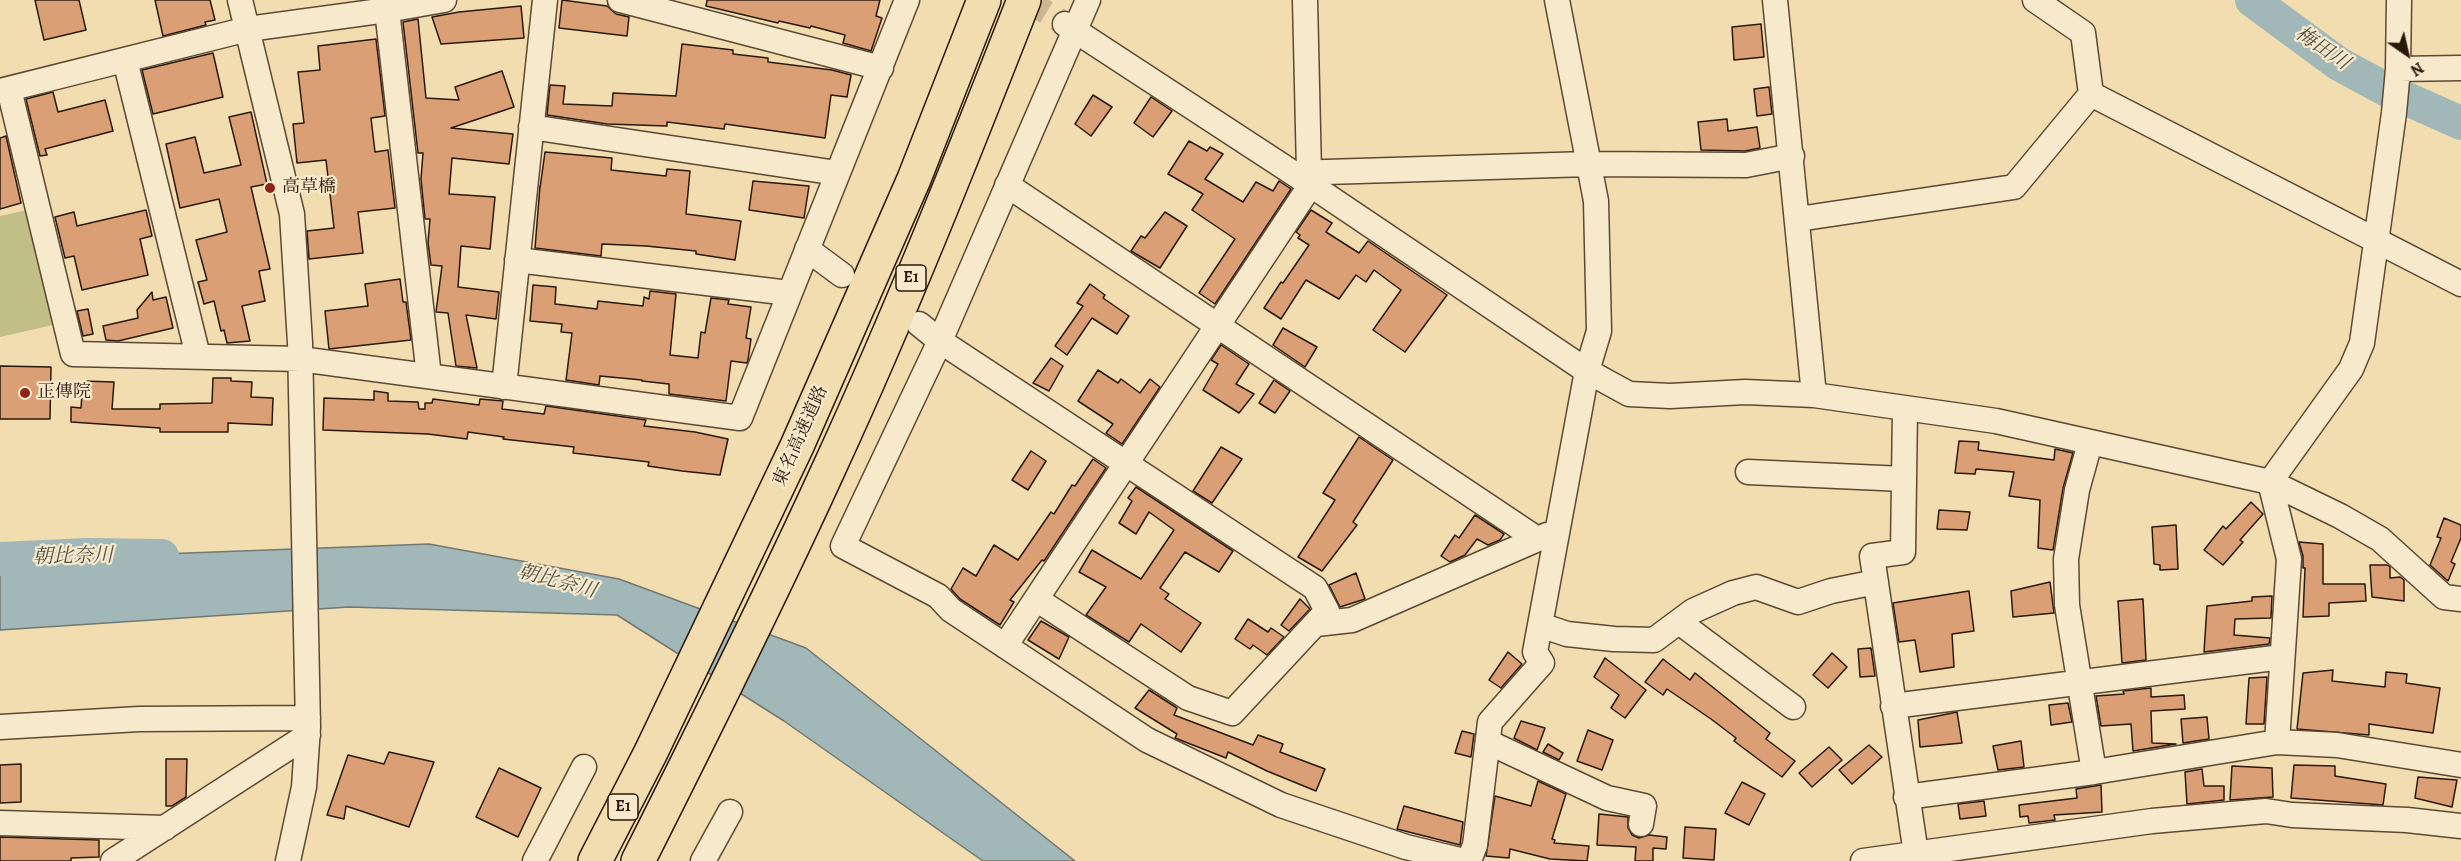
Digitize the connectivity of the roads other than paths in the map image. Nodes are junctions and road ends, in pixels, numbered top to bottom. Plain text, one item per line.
1 (240, 0) edge
2 (444, 0) edge
3 (545, 0) edge
4 (620, 0) edge
5 (907, 0) edge
6 (984, 0) edge
7 (1024, 0) edge
8 (1088, 0) edge
9 (1305, 0) edge
10 (1557, 0) edge
11 (1775, 0) edge
12 (2035, 0) edge
13 (2399, 0) edge
14 (387, 10) junction
15 (1070, 26) junction
16 (248, 29) junction
17 (125, 60) junction
18 (881, 68) junction
19 (2461, 68) edge
20 (2398, 69) junction
21 (5, 90) edge
22 (2091, 94) junction
23 (531, 127) junction
24 (1792, 156) junction
25 (1588, 164) junction
26 (837, 173) junction
27 (1304, 177) junction
28 (1007, 185) junction
29 (1798, 219) junction
30 (2377, 241) junction
31 (807, 249) junction
32 (517, 260) junction
33 (842, 275) dead end
34 (2461, 284) edge
35 (789, 293) junction
36 (919, 324) dead end
37 (1217, 325) junction
38 (940, 341) junction
39 (198, 356) junction
40 (300, 359) junction
41 (1587, 371) junction
42 (429, 376) junction
43 (504, 387) junction
44 (1814, 395) junction
45 (1905, 409) junction
46 (2090, 442) junction
47 (1127, 464) junction
48 (1748, 472) dead end
49 (1904, 479) junction
50 (2270, 482) junction
51 (1547, 535) junction
52 (1876, 582) junction
53 (1036, 599) junction
54 (2461, 599) edge
55 (1679, 622) junction
56 (1316, 624) junction
57 (1540, 625) junction
58 (1005, 645) junction
59 (2282, 657) junction
60 (2078, 682) junction
61 (1893, 706) junction
62 (1792, 707) dead end
63 (308, 720) junction
64 (0, 727) edge
65 (1488, 742) junction
66 (2277, 742) junction
67 (2461, 765) edge
68 (584, 767) dead end
69 (2094, 772) junction
70 (1906, 797) junction
71 (730, 812) dead end
72 (0, 823) edge
73 (1641, 824) dead end
74 (2461, 826) edge
75 (165, 828) junction
76 (1916, 854) junction
77 (113, 861) edge
78 (288, 861) edge
79 (535, 861) edge
80 (595, 861) edge
81 (638, 861) edge
82 (703, 861) edge
83 (1467, 861) edge
84 (1863, 861) edge

1 - 16 street
2 - 14 street
3 - 23 street
4 - 18 street
5 - 18 street
6 - 80 highway, 東名高速道路 / E1
7 - 81 highway, E1
8 - 15 street
9 - 27 street
10 - 25 street
11 - 24 street
12 - 22 street
13 - 20 street
14 - 16 street
14 - 42 street
15 - 27 street
15 - 28 street
16 - 17 street
16 - 40 street
17 - 21 street
17 - 39 street
18 - 26 street
19 - 20 street
20 - 30 street
21 - 39 street
22 - 29 street
22 - 30 street
23 - 26 street
23 - 32 street
24 - 25 street
24 - 29 street
25 - 27 street
25 - 41 street
26 - 31 street
27 - 37 street
27 - 41 street
28 - 37 street
28 - 38 street
29 - 44 street
30 - 34 street
30 - 50 street
31 - 33 street
31 - 35 street
32 - 35 street
32 - 43 street
35 - 43 street
36 - 38 street
37 - 47 street
37 - 51 street
38 - 47 street
38 - 58 street
39 - 40 street
40 - 42 street
40 - 63 street
41 - 44 street
41 - 51 street
42 - 43 street
44 - 45 street
45 - 46 street
45 - 49 street
46 - 50 street
46 - 60 street
47 - 53 street
47 - 56 street
48 - 49 street
49 - 52 street
50 - 54 street
50 - 59 street
51 - 56 street
51 - 57 street
52 - 55 street
52 - 61 street
53 - 56 street
53 - 58 street
55 - 57 street
55 - 62 street
57 - 65 street
58 - 83 street
59 - 60 street
59 - 66 street
60 - 61 street
60 - 69 street
61 - 70 street
63 - 64 street
63 - 75 street
63 - 78 street
65 - 73 street
65 - 83 street
66 - 67 street
66 - 69 street
68 - 79 street
69 - 70 street
70 - 76 street
71 - 82 street
72 - 75 street
74 - 76 street
75 - 77 street
76 - 84 street

